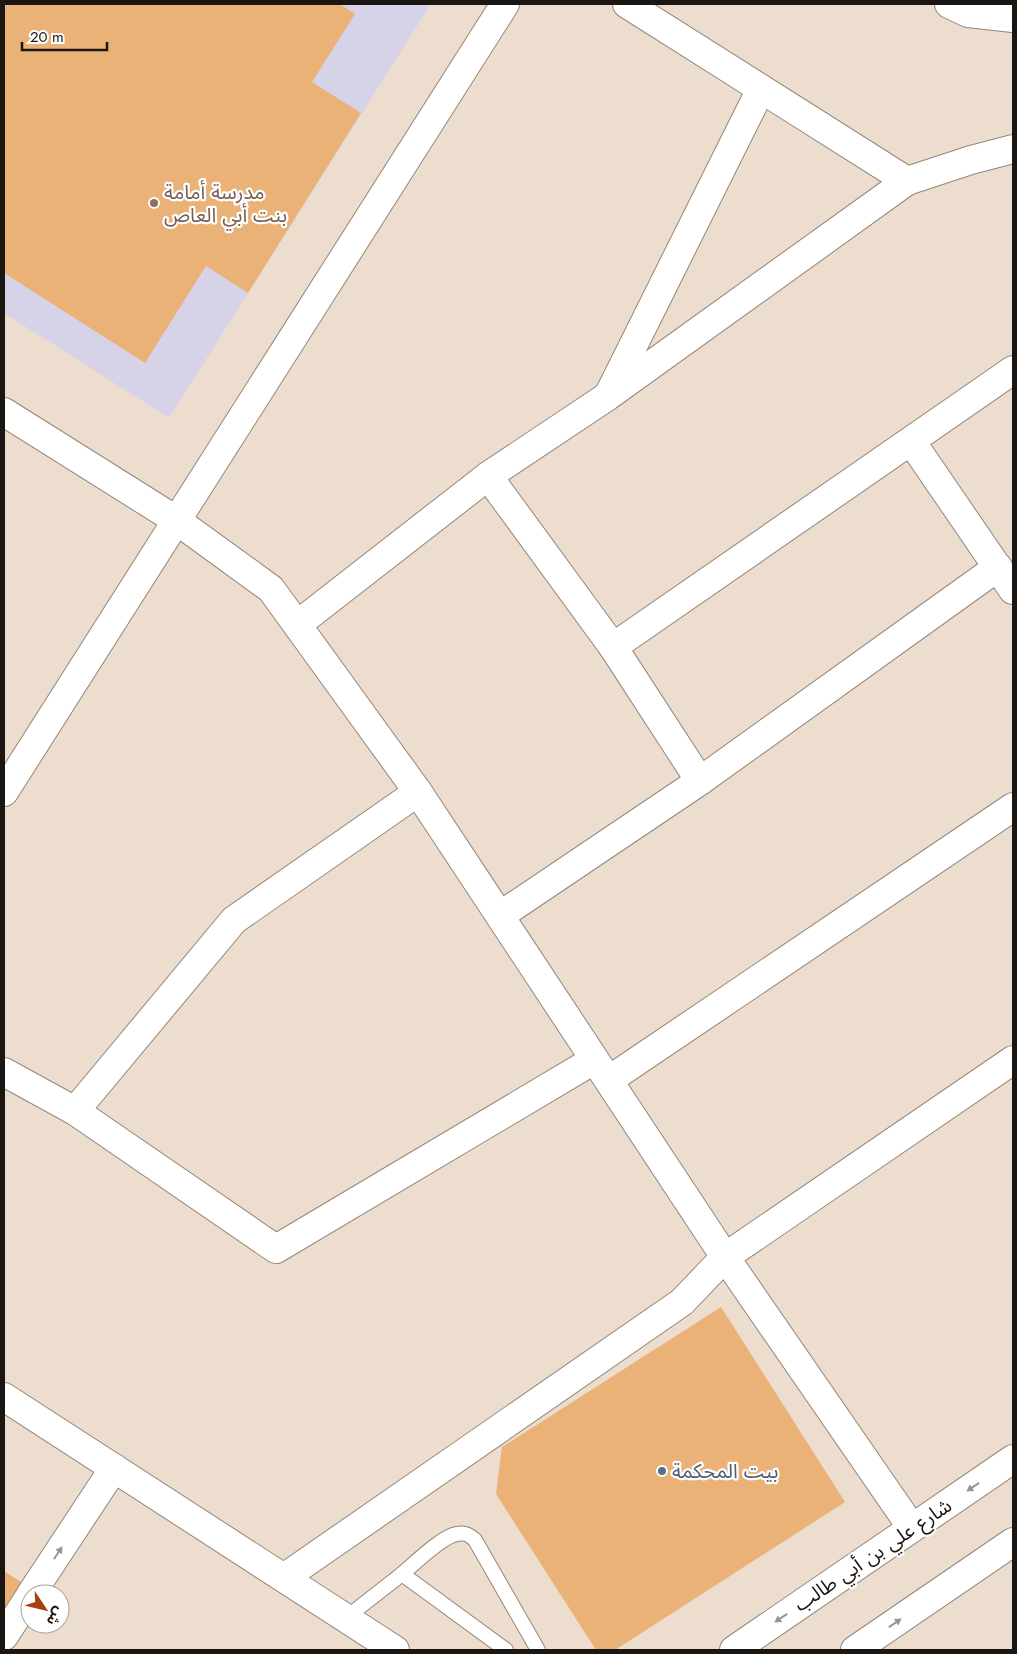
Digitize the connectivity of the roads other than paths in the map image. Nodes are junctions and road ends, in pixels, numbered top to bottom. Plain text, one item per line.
1 (505, 4) edge
2 (627, 4) edge
3 (949, 4) edge
4 (1013, 18) edge
5 (761, 89) junction
6 (1013, 149) edge
7 (908, 181) junction
8 (1013, 370) edge
9 (608, 396) junction
10 (4, 412) edge
11 (911, 441) junction
12 (488, 476) junction
13 (176, 520) junction
14 (998, 567) junction
15 (1013, 590) edge
16 (298, 624) junction
17 (613, 647) junction
18 (14, 754) edge
19 (700, 780) junction
20 (4, 792) edge
21 (418, 792) junction
22 (1011, 812) edge
23 (501, 915) junction
24 (1013, 1060) edge
25 (602, 1070) junction
26 (4, 1072) edge
27 (75, 1110) junction
28 (725, 1257) junction
29 (4, 1397) edge
30 (1013, 1459) edge
31 (114, 1468) junction
32 (912, 1528) junction
33 (1013, 1542) edge
34 (402, 1574) junction
35 (285, 1577) junction
36 (38, 1584) edge
37 (20, 1612) edge
38 (346, 1618) junction
39 (4, 1636) edge
40 (395, 1650) edge
41 (506, 1650) edge
42 (538, 1650) edge
43 (734, 1650) edge
44 (855, 1650) edge

1 - 13 street
2 - 5 street
3 - 4 street
5 - 7 street
5 - 9 street
6 - 7 street
7 - 9 street
8 - 11 street
9 - 12 street
10 - 13 street
11 - 14 street
11 - 17 street
12 - 16 street
12 - 17 street
13 - 16 street
13 - 18 street
14 - 15 street
14 - 19 street
16 - 21 street
17 - 19 street
18 - 20 street
19 - 23 street
21 - 23 street
21 - 27 street
22 - 25 street
23 - 25 street
24 - 28 street
25 - 27 street
25 - 28 street
26 - 27 street
28 - 32 street
28 - 35 street
29 - 31 street
30 -> 32 street, شارع علي بن أبي طالب
31 - 35 street
36 -> 31 street
32 -> 43 street, شارع علي بن أبي طالب
44 -> 33 street
34 - 38 lane
34 - 41 lane
34 - 42 lane
35 - 38 street
37 - 39 street
38 - 40 street

